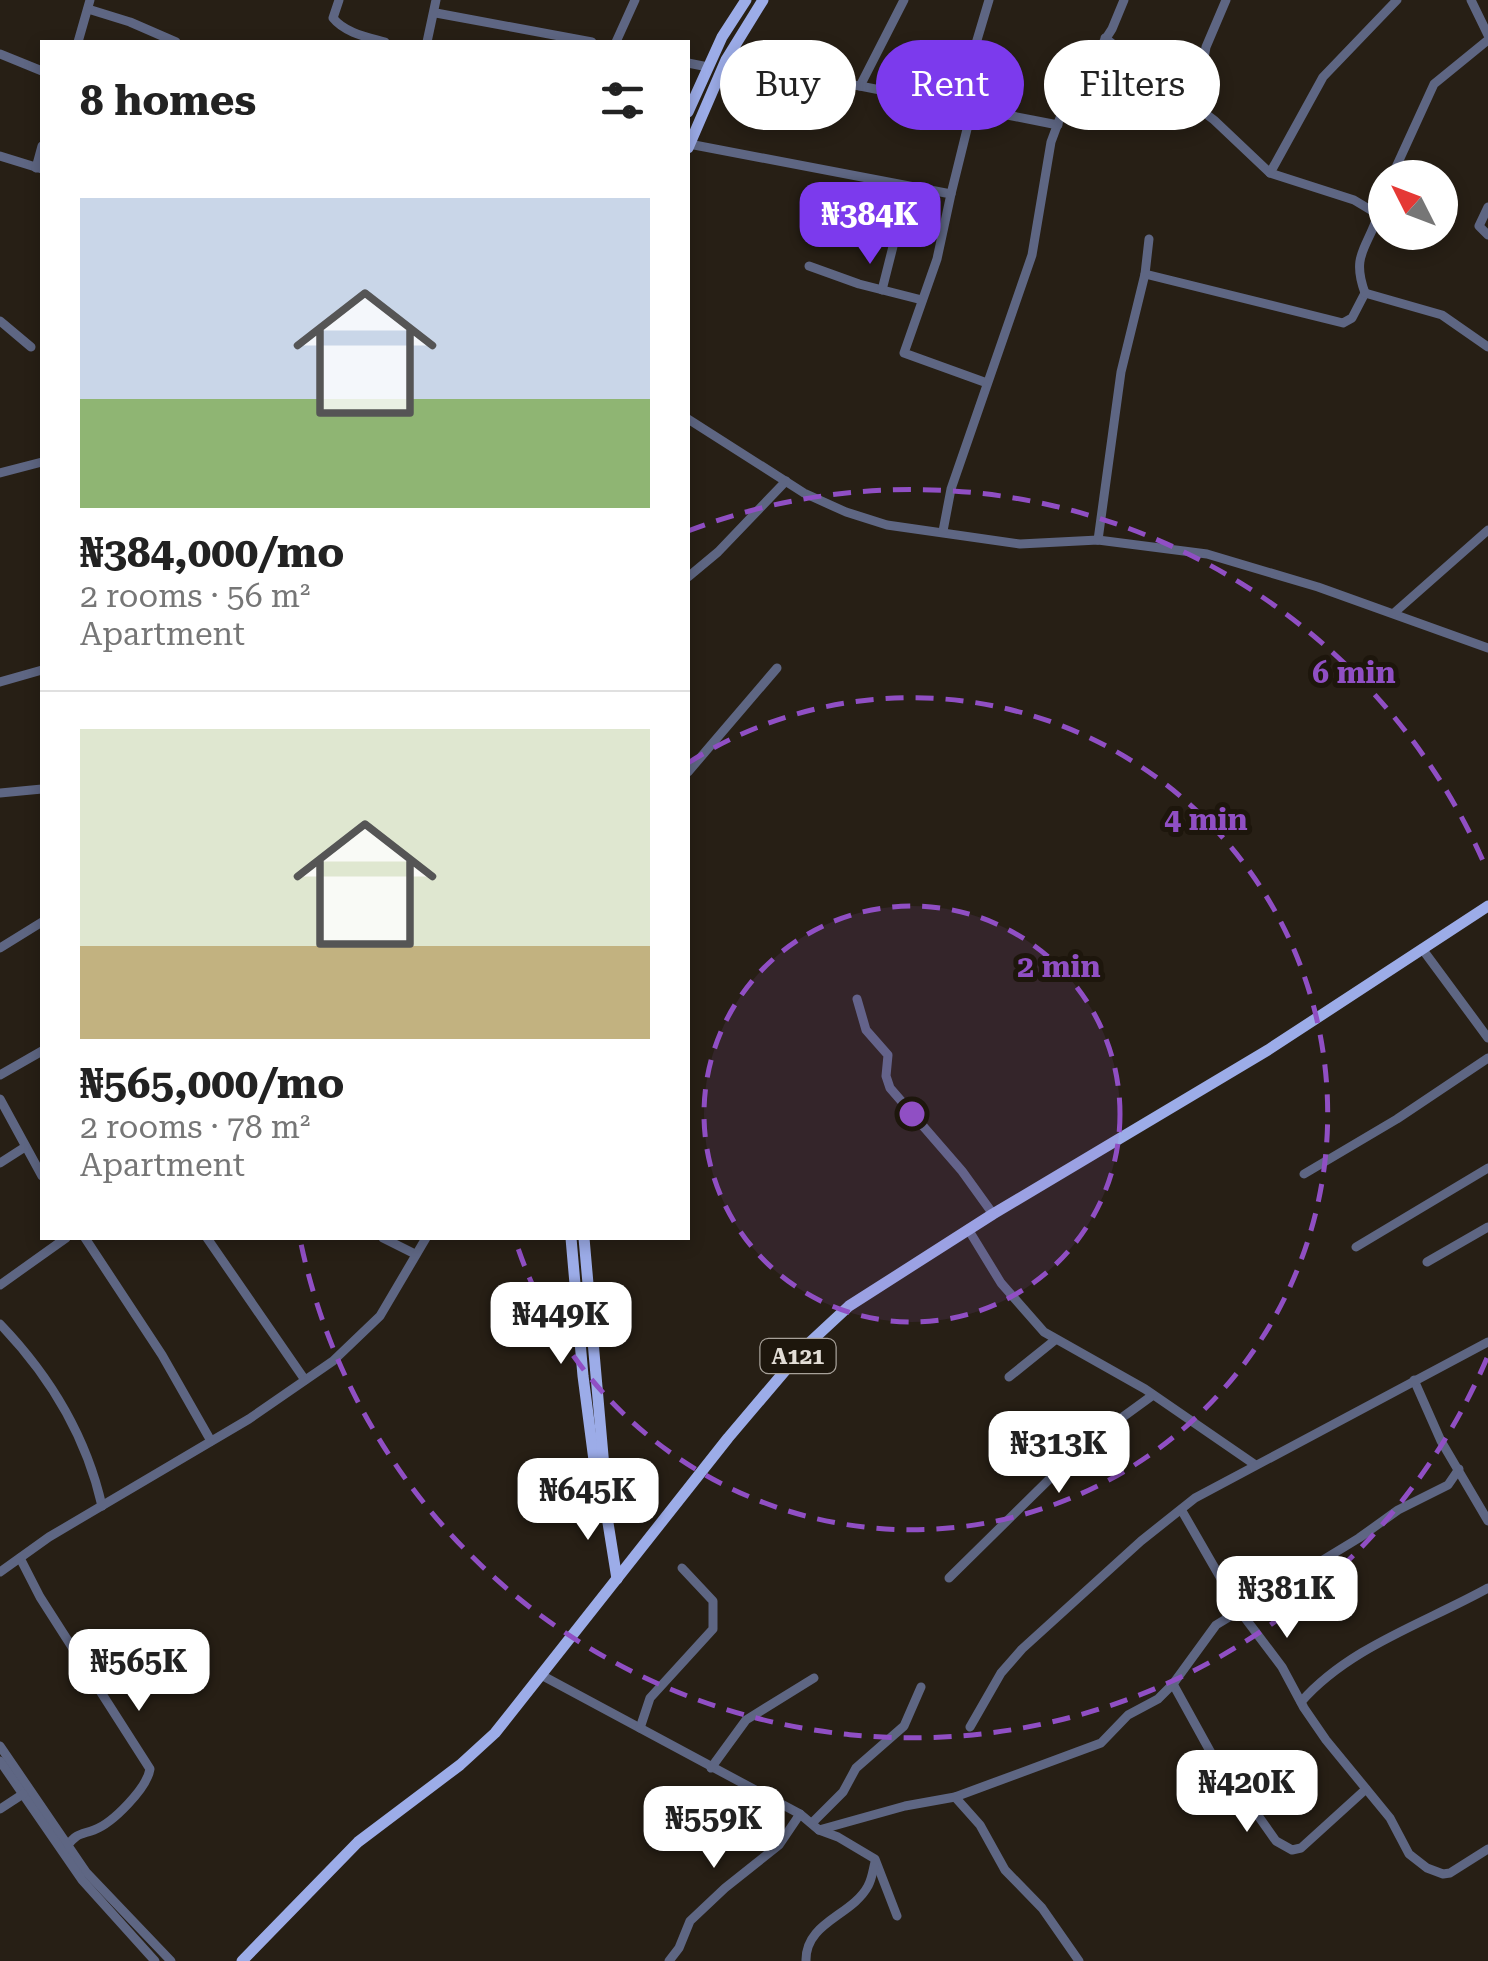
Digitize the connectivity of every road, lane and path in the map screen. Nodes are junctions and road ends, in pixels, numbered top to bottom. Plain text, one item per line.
1 (339, 0) edge
2 (436, 0) edge
3 (635, 0) edge
4 (746, 0) edge
5 (763, 0) edge
6 (904, 0) edge
7 (989, 0) edge
8 (1124, 0) edge
9 (1226, 0) edge
10 (1397, 0) edge
11 (1471, 0) edge
12 (89, 4) edge
13 (436, 14) junction
14 (1105, 38) joint
15 (1488, 38) edge
16 (79, 40) edge
17 (171, 40) edge
18 (379, 40) edge
19 (428, 40) edge
20 (581, 40) edge
21 (617, 40) edge
22 (738, 40) edge
23 (977, 40) edge
24 (1108, 40) edge
25 (1209, 40) edge
26 (0, 54) edge
27 (690, 62) edge
28 (708, 67) junction
29 (40, 70) edge
30 (720, 74) edge
31 (856, 85) edge
32 (860, 86) junction
33 (876, 89) edge
34 (690, 108) edge
35 (1220, 126) edge
36 (967, 130) edge
37 (1056, 130) edge
38 (690, 141) edge
39 (690, 146) edge
40 (0, 156) edge
41 (1398, 160) edge
42 (39, 168) edge
43 (1270, 174) junction
44 (908, 187) junction
45 (951, 194) junction
46 (1488, 206) edge
47 (1368, 209) edge
48 (1368, 236) edge
49 (1488, 236) edge
50 (1150, 239) dead end
51 (809, 266) dead end
52 (1145, 274) junction
53 (882, 290) junction
54 (1364, 293) junction
55 (922, 300) junction
56 (0, 321) edge
57 (31, 347) dead end
58 (1488, 347) edge
59 (987, 383) junction
60 (690, 420) edge
61 (40, 462) edge
62 (0, 472) edge
63 (786, 482) junction
64 (1488, 530) edge
65 (943, 531) junction
66 (1098, 540) junction
67 (690, 574) edge
68 (1394, 613) junction
69 (1488, 648) edge
70 (778, 668) dead end
71 (40, 671) edge
72 (30, 674) junction
73 (40, 680) edge
74 (0, 682) edge
75 (690, 770) edge
76 (40, 789) edge
77 (0, 793) edge
78 (1488, 906) edge
79 (40, 923) edge
80 (0, 948) edge
81 (1423, 950) junction
82 (857, 999) dead end
83 (1488, 1038) edge
84 (40, 1052) edge
85 (1488, 1058) edge
86 (0, 1075) edge
87 (0, 1098) edge
88 (25, 1147) junction
89 (0, 1163) edge
90 (1488, 1168) edge
91 (40, 1173) edge
92 (1304, 1174) dead end
93 (993, 1214) junction
94 (1488, 1227) edge
95 (968, 1229) junction
96 (63, 1240) edge
97 (86, 1240) edge
98 (208, 1240) edge
99 (387, 1240) edge
100 (425, 1240) edge
101 (571, 1240) edge
102 (584, 1240) edge
103 (1356, 1248) dead end
104 (415, 1254) junction
105 (1427, 1262) dead end
106 (0, 1284) edge
107 (0, 1324) edge
108 (1055, 1340) junction
109 (1488, 1342) edge
110 (1009, 1377) dead end
111 (305, 1380) junction
112 (1414, 1380) junction
113 (1153, 1395) junction
114 (210, 1440) junction
115 (1254, 1464) junction
116 (1459, 1469) junction
117 (604, 1498) junction
118 (102, 1506) junction
119 (1182, 1511) junction
120 (1488, 1521) edge
121 (20, 1558) junction
122 (682, 1568) dead end
123 (0, 1572) edge
124 (949, 1578) dead end
125 (617, 1579) junction
126 (1488, 1588) edge
127 (1239, 1610) junction
128 (543, 1676) junction
129 (814, 1678) dead end
130 (1173, 1684) junction
131 (921, 1687) dead end
132 (1301, 1702) junction
133 (970, 1727) dead end
134 (640, 1728) junction
135 (0, 1746) edge
136 (0, 1761) edge
137 (711, 1768) junction
138 (1366, 1789) junction
139 (22, 1794) junction
140 (955, 1797) junction
141 (0, 1808) edge
142 (800, 1814) junction
143 (815, 1827) junction
144 (67, 1846) junction
145 (1488, 1849) edge
146 (875, 1859) junction
147 (896, 1916) dead end
148 (155, 1961) edge
149 (171, 1961) edge
150 (242, 1961) edge
151 (669, 1961) edge
152 (806, 1961) edge
153 (1080, 1961) edge

1 - 18 street
2 - 13 street
3 - 21 street
4 - 28 main road
5 - 22 main road
6 - 32 street
7 - 23 street
8 - 14 street
9 - 25 street
10 - 43 street
11 - 15 street
12 - 16 street
12 - 17 street
13 - 19 street
13 - 20 street
14 - 24 street
15 - 41 street
26 - 29 street
27 - 28 street
28 - 34 main road
30 - 38 main road
31 - 32 street
32 - 33 street
35 - 43 street
36 - 45 street
37 - 59 street
39 - 44 street
40 - 42 street
43 - 47 street
44 - 45 street
44 - 53 street
45 - 55 street
46 - 49 street
48 - 54 street
50 - 52 street
51 - 53 street
52 - 54 street
52 - 66 street
53 - 55 street
54 - 58 street
55 - 59 street
56 - 57 street
59 - 65 street
60 - 63 street
61 - 62 street
63 - 65 street
63 - 67 street
64 - 68 street
65 - 66 street
66 - 68 street
68 - 69 street
70 - 75 street
71 - 72 street
72 - 73 street
72 - 74 street
76 - 77 street
78 - 81 main road, A121
79 - 80 street
81 - 83 street
81 - 93 main road, A121
82 - 93 street
84 - 86 street
85 - 92 street
87 - 88 street
88 - 89 street
88 - 91 street
90 - 103 street
93 - 95 main road, A121
94 - 105 street
95 - 108 street
95 - 125 main road, A121
96 - 106 street
97 - 114 street
98 - 111 street
99 - 104 street
100 - 104 street
101 - 117 main road
102 - 117 main road
104 - 111 street
107 - 118 street
108 - 110 street
108 - 113 street
109 - 112 street
111 - 114 street
112 - 115 street
112 - 116 street
113 - 115 street
113 - 124 street
114 - 118 street
115 - 119 street
116 - 120 street
116 - 127 street
117 - 125 main road
118 - 121 street
119 - 127 street
119 - 133 street
121 - 123 street
121 - 144 street
122 - 134 street
125 - 128 main road, A121
126 - 132 street
127 - 130 street
127 - 132 street
128 - 134 street
128 - 150 main road, A121
129 - 137 street
130 - 138 street
130 - 140 street
131 - 143 street
132 - 138 street
134 - 137 street
135 - 144 street
136 - 139 street
137 - 142 street
138 - 145 street
139 - 141 street
139 - 148 street
140 - 143 street
140 - 153 street
142 - 143 street
142 - 151 street
143 - 146 street
144 - 149 street
146 - 147 street
146 - 152 street

